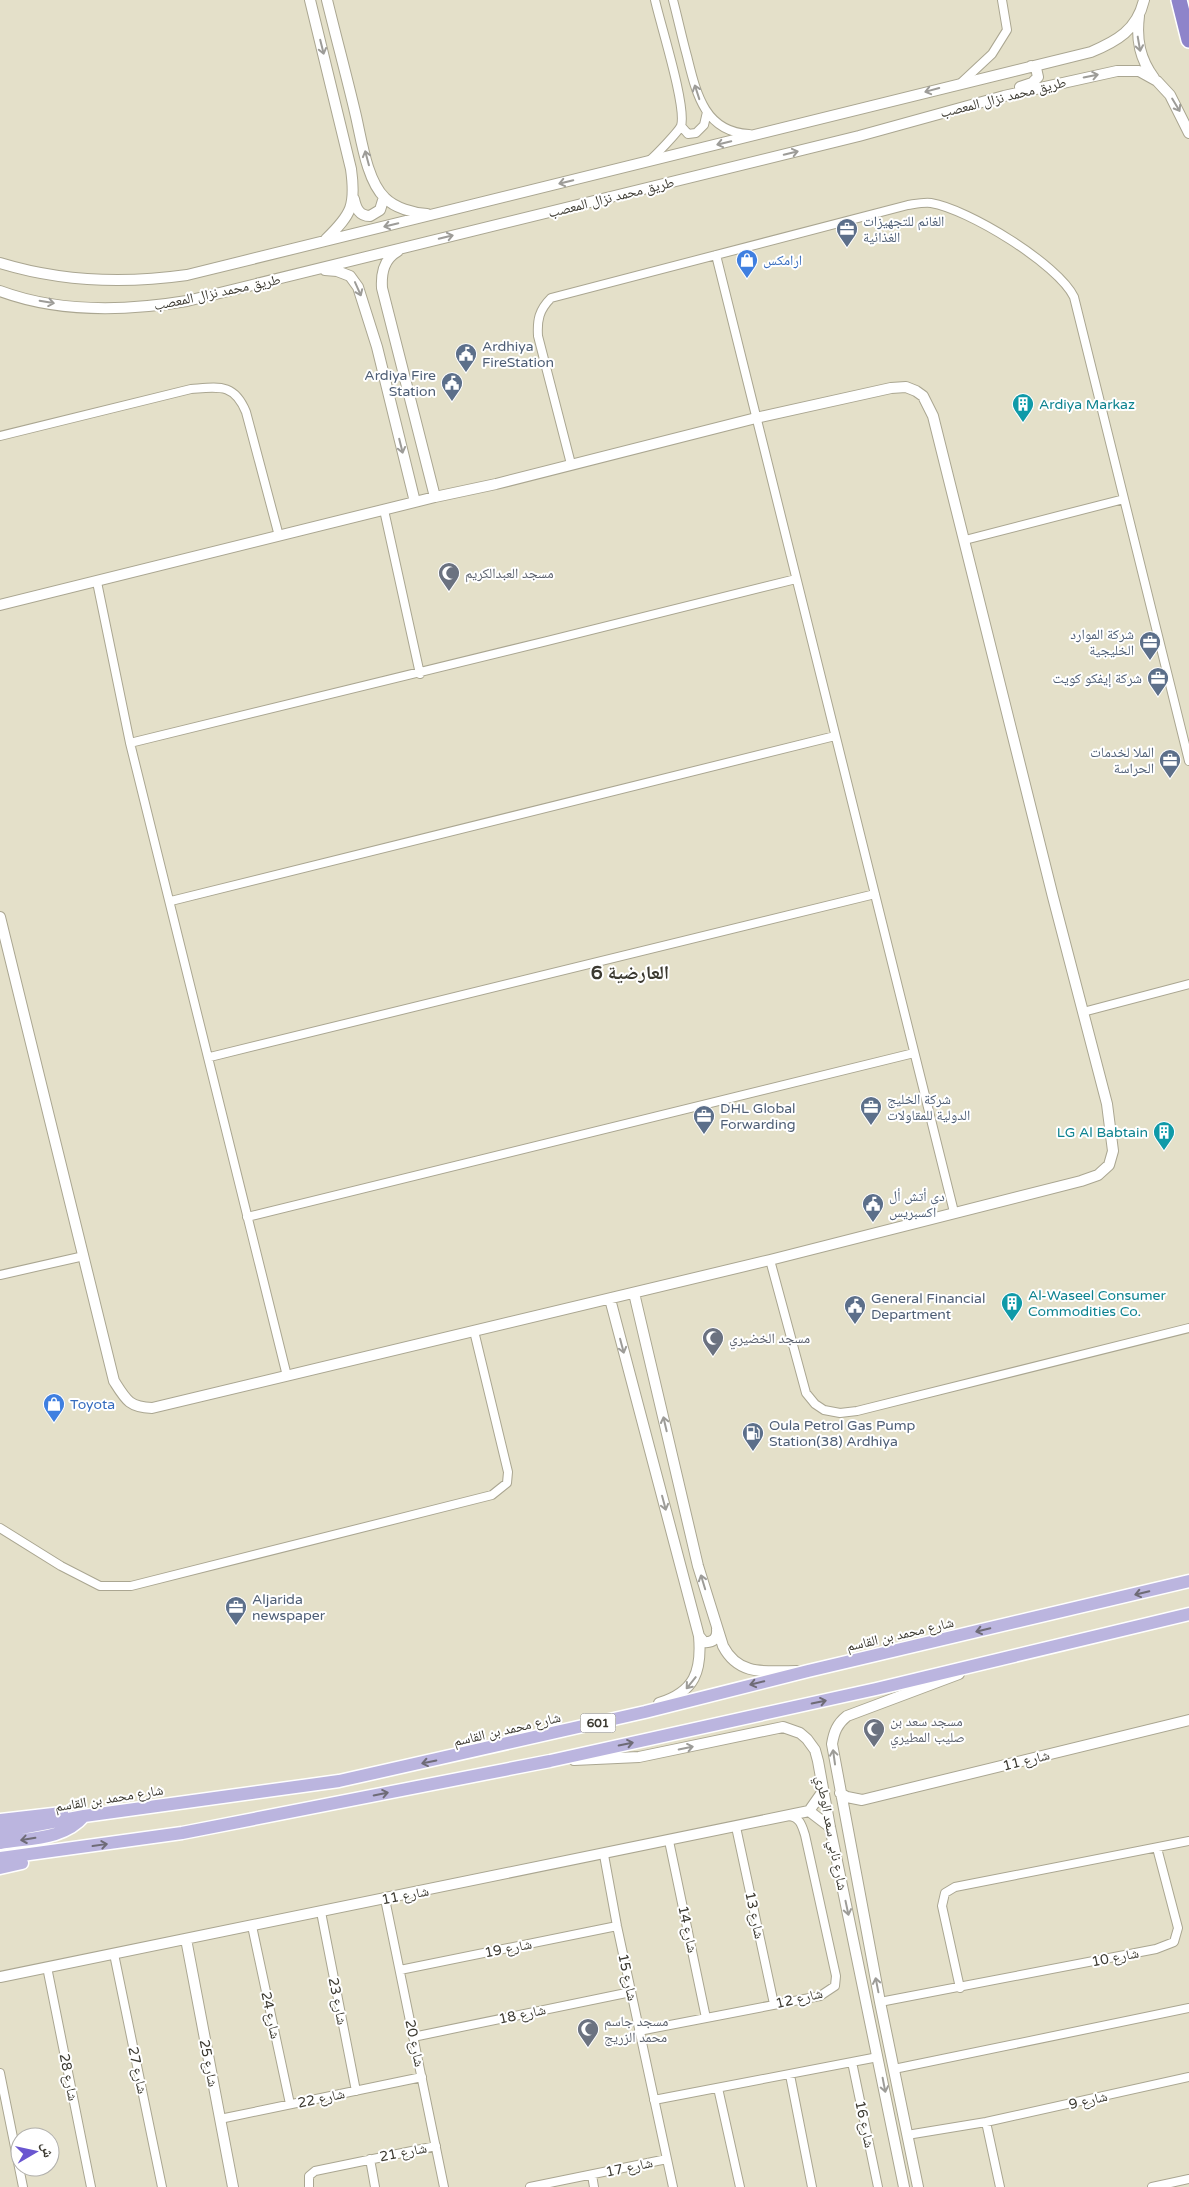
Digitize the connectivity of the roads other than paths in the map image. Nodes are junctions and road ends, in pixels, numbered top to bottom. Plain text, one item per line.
1 (310, 0) edge
2 (327, 0) edge
3 (655, 0) edge
4 (673, 0) edge
5 (1002, 0) edge
6 (1179, 0) edge
7 (1143, 2) edge
8 (1189, 40) edge
9 (1030, 66) junction
10 (1156, 81) junction
11 (962, 82) junction
12 (707, 112) junction
13 (942, 112) junction
14 (681, 126) junction
15 (1189, 133) edge
16 (761, 134) junction
17 (648, 162) junction
18 (384, 197) junction
19 (354, 199) junction
20 (438, 214) junction
21 (324, 241) junction
22 (404, 247) junction
23 (716, 255) junction
24 (0, 264) edge
25 (318, 270) junction
26 (0, 291) edge
27 (395, 343) junction
28 (377, 347) junction
29 (756, 418) junction
30 (0, 436) edge
31 (571, 464) junction
32 (435, 496) junction
33 (1124, 499) junction
34 (415, 502) junction
35 (384, 510) junction
36 (279, 536) junction
37 (965, 540) junction
38 (796, 579) junction
39 (97, 582) junction
40 (0, 605) edge
41 (420, 674) junction
42 (835, 736) junction
43 (130, 744) junction
44 (1189, 761) edge
45 (875, 894) junction
46 (171, 901) junction
47 (0, 917) edge
48 (1189, 984) edge
49 (1083, 1012) junction
50 (914, 1053) junction
51 (210, 1057) junction
52 (954, 1212) junction
53 (247, 1217) junction
54 (84, 1256) junction
55 (770, 1260) junction
56 (0, 1275) edge
57 (634, 1293) junction
58 (610, 1299) junction
59 (1189, 1328) edge
60 (474, 1331) junction
61 (287, 1376) junction
62 (0, 1528) edge
63 (1189, 1581) edge
64 (1189, 1614) edge
65 (717, 1629) junction
66 (699, 1636) junction
67 (987, 1662) junction
68 (808, 1671) junction
69 (1189, 1720) edge
70 (449, 1757) junction
71 (550, 1761) junction
72 (838, 1778) junction
73 (339, 1781) junction
74 (822, 1786) junction
75 (840, 1792) junction
76 (862, 1800) junction
77 (809, 1812) junction
78 (84, 1816) junction
79 (787, 1816) junction
80 (846, 1819) junction
81 (0, 1820) edge
82 (736, 1827) junction
83 (0, 1832) edge
84 (831, 1832) junction
85 (182, 1833) junction
86 (848, 1833) junction
87 (669, 1841) junction
88 (1189, 1841) edge
89 (0, 1843) edge
90 (1157, 1848) junction
91 (75, 1849) junction
92 (604, 1855) junction
93 (0, 1858) edge
94 (0, 1868) edge
95 (385, 1899) junction
96 (321, 1912) junction
97 (252, 1926) junction
98 (617, 1926) junction
99 (186, 1939) junction
100 (114, 1954) junction
101 (47, 1967) junction
102 (400, 1970) junction
103 (0, 1977) edge
104 (960, 1988) junction
105 (631, 1992) junction
106 (880, 2002) junction
107 (774, 2004) junction
108 (1189, 2008) edge
109 (706, 2018) junction
110 (640, 2031) junction
111 (413, 2037) junction
112 (878, 2057) junction
113 (852, 2062) junction
114 (894, 2069) junction
115 (0, 2073) edge
116 (790, 2075) junction
117 (422, 2077) junction
118 (1189, 2077) edge
119 (718, 2088) junction
120 (356, 2091) junction
121 (654, 2100) junction
122 (290, 2104) junction
123 (220, 2118) junction
124 (986, 2122) junction
125 (907, 2135) junction
126 (436, 2146) junction
127 (370, 2158) junction
128 (667, 2159) junction
129 (592, 2175) junction
130 (1189, 2179) edge
131 (23, 2187) edge
132 (91, 2187) edge
133 (162, 2187) edge
134 (234, 2187) edge
135 (308, 2187) edge
136 (376, 2187) edge
137 (444, 2187) edge
138 (530, 2187) edge
139 (594, 2187) edge
140 (673, 2187) edge
141 (740, 2187) edge
142 (812, 2187) edge
143 (878, 2187) edge
144 (904, 2187) edge
145 (918, 2187) edge
146 (1000, 2187) edge
147 (1152, 2187) edge

1 -> 19 street
18 -> 2 street
3 - 14 street
12 -> 4 street
5 - 11 street
6 - 8 highway
7 - 9 street, طريق محمد نزال المعصب
7 -> 10 street
9 - 11 street, طريق محمد نزال المعصب
9 - 13 street
13 -> 10 street, طريق محمد نزال المعصب
10 -> 15 street, طريق محمد نزال المعصب
11 -> 16 street, طريق محمد نزال المعصب
12 - 14 street
12 - 16 street
22 -> 13 street, طريق محمد نزال المعصب
14 - 17 street
16 -> 17 street, طريق محمد نزال المعصب
17 -> 20 street, طريق محمد نزال المعصب
18 - 19 street
18 - 20 street
19 - 21 street
20 -> 21 street, طريق محمد نزال المعصب
21 - 24 street, طريق محمد نزال المعصب
22 - 25 street, طريق محمد نزال المعصب
22 - 27 street
23 - 29 street
23 - 31 street
23 - 33 street
26 -> 25 street, طريق محمد نزال المعصب
25 -> 28 street
27 - 28 street
27 - 32 street
28 -> 34 street
29 - 31 street
29 - 37 street
29 - 38 street
30 - 36 street
31 - 32 street
32 - 34 street
33 - 37 street
33 - 44 street
34 - 35 street
35 - 36 street
35 - 41 street
36 - 39 street
37 - 49 street
38 - 41 street
38 - 42 street
39 - 40 street
39 - 43 street
41 - 43 street
42 - 45 street
42 - 46 street
43 - 46 street
45 - 50 street
45 - 51 street
46 - 51 street
47 - 54 street
48 - 49 street
49 - 52 street
50 - 52 street
50 - 53 street
51 - 53 street
52 - 55 street
53 - 61 street
54 - 56 street
54 - 61 street
55 - 57 street
55 - 59 street
57 - 58 street
65 -> 57 street
58 - 60 street
58 -> 66 street
60 - 61 street
60 - 62 street
63 -> 68 main road, شارع محمد بن القاسم / 601
64 - 67 main road, 601
65 - 66 street
65 - 68 street
66 -> 70 street
71 -> 67 main road, 601
72 -> 67 street, شارع نابي سعد الوطري
68 -> 70 main road, شارع محمد بن القاسم / 601
69 - 76 street, شارع 11
70 -> 73 main road, شارع محمد بن القاسم / 601
71 -> 74 street, شارع نابي سعد الوطري
85 -> 71 main road, 601
72 - 74 street
72 - 75 street, شارع نابي سعد الوطري
73 - 78 main road, شارع محمد بن القاسم / 601
73 - 85 main road
74 - 77 street
74 - 84 street, شارع نابي سعد الوطري
75 - 76 street
75 - 80 street, شارع نابي سعد الوطري
76 - 80 street
77 - 79 street, شارع 11
77 - 84 street
78 - 81 main road
78 - 83 main road, شارع محمد بن القاسم / 601
78 -> 89 main road
79 - 82 street, شارع 11
79 - 107 street, شارع 12
80 - 86 street, شارع نابي سعد الوطري
82 - 87 street, شارع 11
82 - 107 street, شارع 13
84 - 86 street
84 -> 112 street, شارع نابي سعد الوطري
91 -> 85 main road, 601
106 -> 86 street, شارع نابي سعد الوطري
87 - 92 street, شارع 11
87 - 109 street, شارع 14
88 - 90 street
90 - 104 street
90 - 104 street, شارع 10
91 - 93 main road, 601
91 - 94 main road
92 - 95 street, شارع 11
92 - 98 street, شارع 15
95 - 96 street, شارع 11
95 - 102 street, شارع 20
96 - 97 street, شارع 11
96 - 120 street, شارع 23
97 - 99 street, شارع 11
97 - 122 street, شارع 24
98 - 102 street, شارع 19
98 - 105 street, شارع 15
99 - 100 street, شارع 11
99 - 123 street, شارع 25
100 - 101 street, شارع 11
100 - 133 street, شارع 27
101 - 103 street, شارع 11
101 - 132 street, شارع 28
102 - 111 street, شارع 20
104 - 106 street, شارع 10
105 - 110 street, شارع 15
105 - 111 street, شارع 18
106 - 114 street, شارع نابي سعد الوطري
107 - 109 street, شارع 12
108 - 114 street
109 - 110 street, شارع 12
110 - 121 street, شارع 15
111 - 117 street, شارع 20
112 - 113 street
112 -> 144 street, شارع نابي سعد الوطري
113 - 116 street
113 - 143 street, شارع 16
114 - 125 street, شارع نابي سعد الوطري
115 - 131 street
116 - 119 street
116 - 142 street
117 - 120 street, شارع 22
117 - 126 street, شارع 20
118 - 124 street, شارع 9
119 - 121 street
119 - 141 street
120 - 122 street, شارع 22
121 - 128 street, شارع 15
122 - 123 street, شارع 22
123 - 134 street, شارع 25
124 - 125 street, شارع 9
124 - 146 street
125 - 145 street, شارع نابي سعد الوطري
126 - 127 street, شارع 21
126 - 137 street, شارع 20
127 - 135 street, شارع 21
127 - 136 street, شارع 21
128 - 129 street, شارع 17
128 - 140 street, شارع 15
129 - 138 street, شارع 17
129 - 139 street, شارع 17
130 - 147 street

